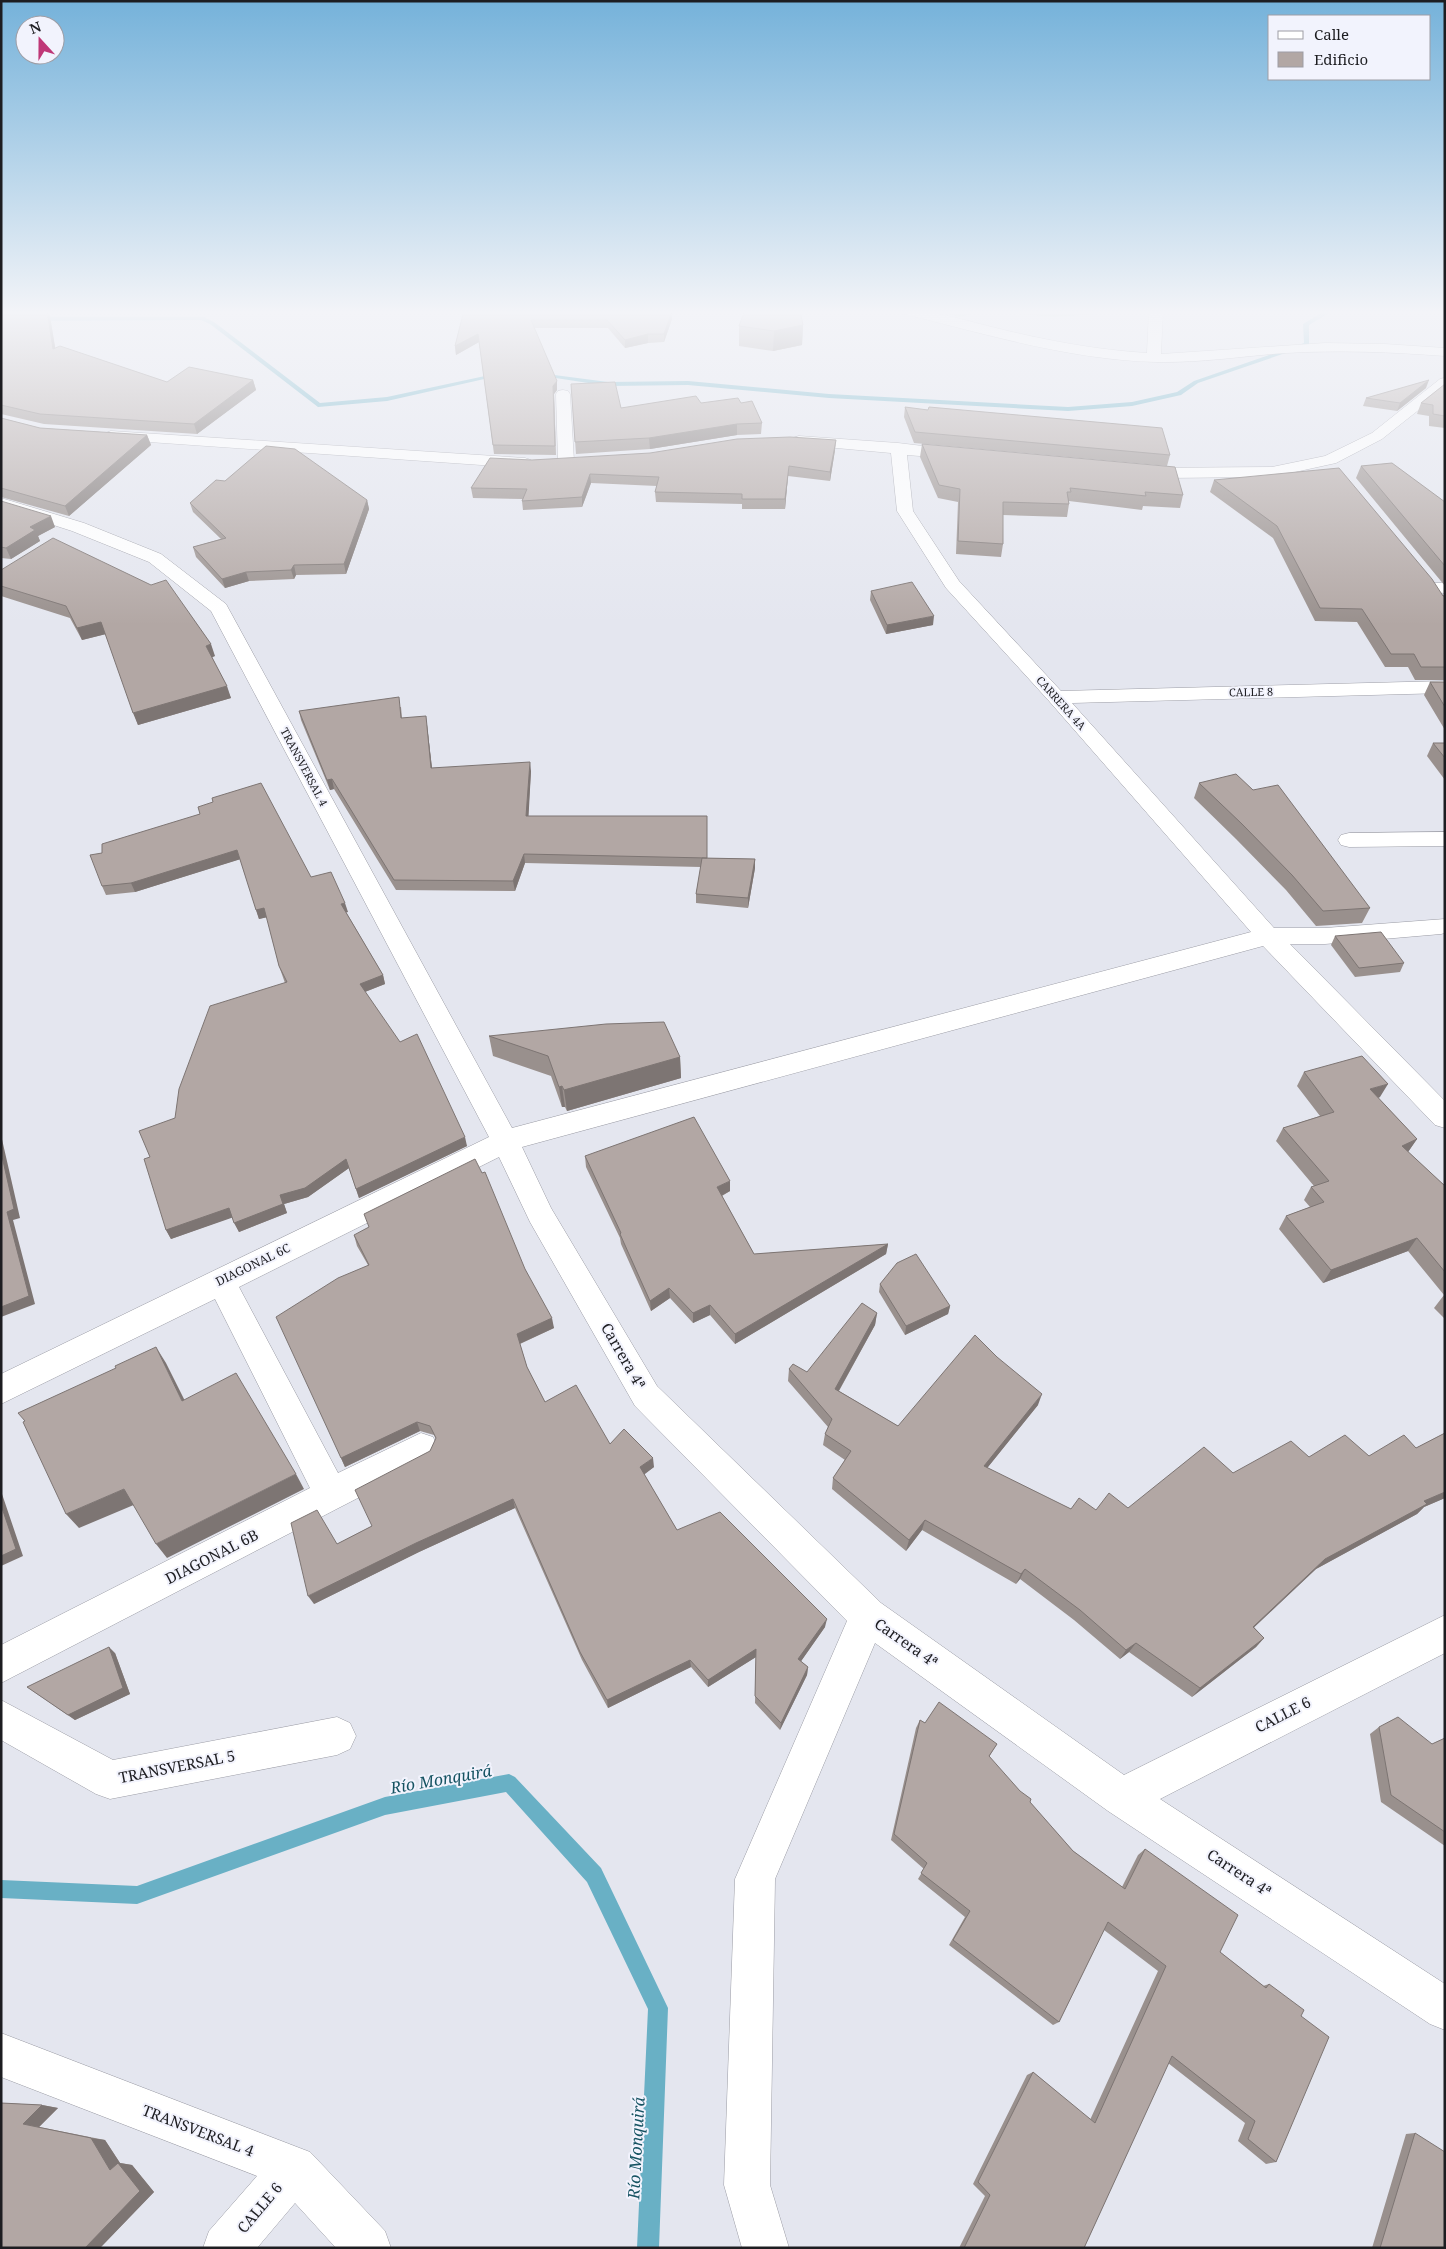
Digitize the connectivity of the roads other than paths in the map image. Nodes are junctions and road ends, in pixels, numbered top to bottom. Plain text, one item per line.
1 (564, 415) edge
2 (1404, 415) edge
3 (94, 435) edge
4 (780, 440) edge
5 (898, 448) junction
6 (976, 456) edge
7 (584, 460) edge
8 (1330, 460) junction
9 (566, 462) junction
10 (1123, 470) edge
11 (1343, 475) edge
12 (1, 503) edge
13 (1423, 573) edge
14 (1442, 593) edge
15 (1445, 687) edge
16 (1056, 697) junction
17 (1445, 839) edge
18 (1349, 840) dead end
19 (1440, 926) dead end
20 (1268, 936) junction
21 (1445, 1118) edge
22 (504, 1141) junction
23 (221, 1281) junction
24 (1, 1390) edge
25 (421, 1448) dead end
26 (332, 1495) junction
27 (868, 1616) junction
28 (1445, 1633) edge
29 (1, 1665) edge
30 (1, 1719) edge
31 (337, 1736) dead end
32 (1122, 1797) junction
33 (1445, 2009) edge
34 (1, 2055) edge
35 (294, 2168) junction
36 (226, 2248) edge
37 (368, 2248) edge
38 (766, 2248) edge

1 - 9 street
2 - 8 street
3 - 9 street
4 - 5 street
5 - 6 street
5 - 16 street, CARRERA 4A
7 - 9 street
8 - 10 street
8 - 11 street
12 - 22 street, TRANSVERSAL 4
13 - 14 street
15 - 16 street, CALLE 8
16 - 20 street, CARRERA 4A
17 - 18 street
19 - 20 street, DIAGONAL 6C
20 - 21 street, CARRERA 4A
20 - 22 street, DIAGONAL 6C
22 - 23 street, DIAGONAL 6C
22 - 27 street, Carrera 4ª
23 - 24 street, DIAGONAL 6C
23 - 26 street
25 - 26 street, DIAGONAL 6B
26 - 29 street, DIAGONAL 6B
27 - 32 street, Carrera 4ª
27 - 38 street
28 - 32 street, CALLE 6
30 - 31 street, TRANSVERSAL 5
32 - 33 street, Carrera 4ª
34 - 35 street, TRANSVERSAL 4
35 - 36 street, CALLE 6
35 - 37 street, TRANSVERSAL 4

